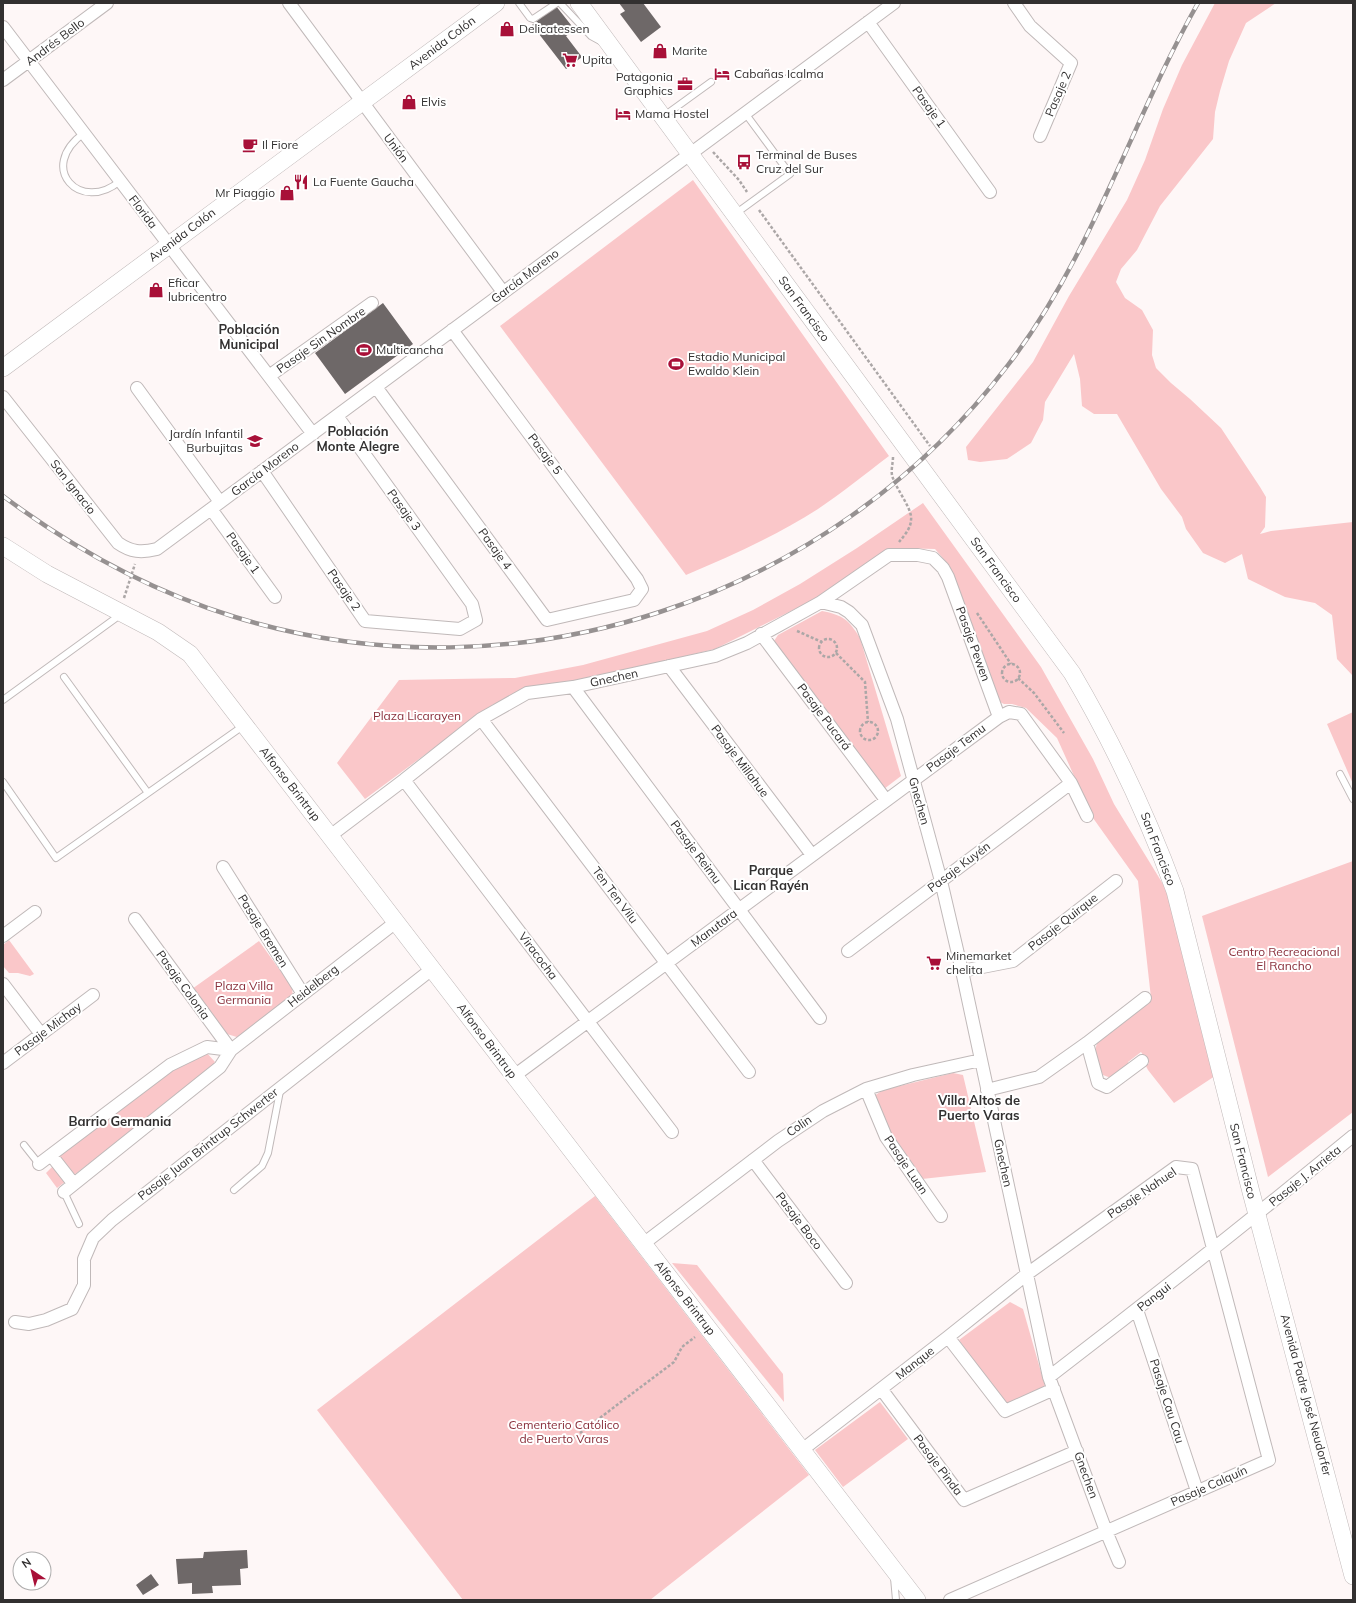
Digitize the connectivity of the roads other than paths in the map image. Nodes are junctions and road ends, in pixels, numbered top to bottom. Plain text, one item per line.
1 (107, 3) edge
2 (289, 3) edge
3 (495, 3) edge
4 (519, 3) edge
5 (557, 3) edge
6 (560, 3) edge
7 (579, 3) edge
8 (894, 3) edge
9 (1014, 3) edge
10 (877, 8) edge
11 (868, 22) junction
12 (3, 28) edge
13 (611, 46) junction
14 (28, 61) junction
15 (3, 80) edge
16 (711, 82) dead end
17 (362, 102) junction
18 (745, 113) junction
19 (663, 116) junction
20 (84, 133) junction
21 (1040, 136) dead end
22 (690, 153) junction
23 (120, 181) junction
24 (990, 192) dead end
25 (735, 214) junction
26 (169, 245) junction
27 (503, 292) junction
28 (372, 303) dead end
29 (452, 330) junction
30 (3, 368) edge
31 (269, 376) junction
32 (376, 386) junction
33 (137, 388) dead end
34 (3, 397) edge
35 (336, 416) junction
36 (313, 434) junction
37 (262, 471) junction
38 (216, 506) junction
39 (3, 546) edge
40 (157, 549) joint
41 (637, 579) joint
42 (275, 597) dead end
43 (821, 602) junction
44 (472, 604) joint
45 (120, 612) junction
46 (761, 634) junction
47 (669, 666) junction
48 (64, 677) dead end
49 (573, 687) junction
50 (3, 700) edge
51 (999, 717) junction
52 (481, 719) junction
53 (244, 725) junction
54 (1340, 774) dead end
55 (404, 780) junction
56 (913, 780) junction
57 (3, 782) edge
58 (1071, 783) junction
59 (148, 793) junction
60 (1353, 799) edge
61 (886, 800) junction
62 (1087, 816) dead end
63 (330, 836) junction
64 (812, 855) junction
65 (223, 867) dead end
66 (941, 881) junction
67 (1116, 881) dead end
68 (739, 909) junction
69 (35, 912) dead end
70 (135, 919) dead end
71 (396, 922) junction
72 (3, 936) edge
73 (848, 951) dead end
74 (666, 963) junction
75 (432, 969) junction
76 (962, 971) junction
77 (3, 984) edge
78 (303, 994) junction
79 (94, 995) dead end
80 (1145, 998) dead end
81 (820, 1018) dead end
82 (588, 1021) junction
83 (41, 1034) junction
84 (1088, 1043) junction
85 (231, 1050) junction
86 (981, 1060) junction
87 (1142, 1061) dead end
88 (3, 1063) edge
89 (749, 1072) dead end
90 (514, 1076) junction
91 (280, 1088) junction
92 (866, 1089) junction
93 (988, 1090) junction
94 (672, 1132) dead end
95 (1353, 1136) edge
96 (24, 1145) dead end
97 (51, 1155) junction
98 (753, 1160) junction
99 (40, 1164) joint
100 (73, 1183) junction
101 (234, 1190) dead end
102 (64, 1192) joint
103 (1257, 1215) junction
104 (941, 1216) dead end
105 (79, 1224) dead end
106 (643, 1244) junction
107 (1213, 1250) junction
108 (1027, 1274) junction
109 (846, 1283) dead end
110 (1137, 1310) junction
111 (15, 1322) dead end
112 (948, 1337) junction
113 (1049, 1376) junction
114 (1054, 1389) junction
115 (882, 1390) junction
116 (802, 1450) junction
117 (1077, 1451) junction
118 (1197, 1491) junction
119 (1106, 1531) junction
120 (1119, 1562) dead end
121 (894, 1571) junction
122 (1353, 1576) edge
123 (896, 1600) edge
124 (917, 1600) edge
125 (950, 1600) edge

1 - 14 street, Andrés Bello
2 - 17 street, Unión
3 - 17 street, Avenida Colón
4 - 5 lane
6 - 13 lane
7 - 13 street, San Francisco
8 - 10 street, García Moreno
9 - 21 street, Pasaje 2
10 - 11 street, García Moreno
11 - 18 street, García Moreno
11 - 24 street, Pasaje 1
12 - 14 street, Florida
13 - 19 street, San Francisco
14 - 15 street, Andrés Bello
14 - 20 street, Florida
16 - 19 lane
17 - 26 street, Avenida Colón
17 - 27 street, Unión
18 - 22 street, García Moreno
18 - 25 lane
19 - 22 street, San Francisco
20 - 23 street, Florida
20 - 23 lane
22 - 25 street, San Francisco
22 - 27 street, García Moreno
23 - 26 street, Florida
25 - 103 street, San Francisco
26 - 30 street, Avenida Colón
26 - 31 street, Florida
27 - 29 street, García Moreno
28 - 31 street, Pasaje Sin Nombre
29 - 32 street, García Moreno
29 - 41 street, Pasaje 5
31 - 36 street, Florida
32 - 35 street, García Moreno
32 - 41 street, Pasaje 4
33 - 38 street, Pasaje 1
34 - 40 street, San Ignacio
35 - 36 street, García Moreno
35 - 44 street, Pasaje 3
36 - 37 street, García Moreno
37 - 38 street, García Moreno
37 - 44 street, Pasaje 2
38 - 40 street, García Moreno
38 - 42 street, Pasaje 1
39 - 45 street, Alfonso Brintrup
43 - 46 street, Gnechen
43 - 51 street, Pasaje Pewen
43 - 56 street, Gnechen
45 - 50 lane
45 - 53 street, Alfonso Brintrup
46 - 47 street, Gnechen
46 - 61 street, Pasaje Pucará
47 - 49 street, Gnechen
47 - 64 street, Pasaje Millahue
48 - 59 lane
49 - 52 street, Gnechen
49 - 68 street, Pasaje Reimu
51 - 56 street, Pasaje Temu
51 - 58 street
52 - 55 street, Gnechen
52 - 74 street, Ten Ten Vilu
53 - 59 lane
53 - 63 street, Alfonso Brintrup
54 - 60 lane
55 - 63 street, Gnechen
55 - 82 street, Viracocha
56 - 61 street, Manutara
56 - 66 street, Gnechen
57 - 59 lane
58 - 62 street
58 - 66 street, Pasaje Kuyén
61 - 64 street, Manutara
63 - 71 street, Alfonso Brintrup
64 - 68 street, Manutara
65 - 78 street, Pasaje Bremen
66 - 73 street, Pasaje Kuyén
66 - 76 street, Gnechen
67 - 76 street, Pasaje Quirque
68 - 74 street, Manutara
68 - 81 street, Pasaje Reimu
69 - 72 street
70 - 85 street, Pasaje Colonia
71 - 75 street, Alfonso Brintrup
71 - 78 street, Heidelberg
74 - 82 street, Manutara
74 - 89 street, Ten Ten Vilu
75 - 90 street, Alfonso Brintrup
75 - 91 street, Pasaje Juan Brintrup Schwerter
76 - 86 street, Gnechen
77 - 83 street
78 - 85 street, Heidelberg
79 - 83 street, Pasaje Michay
80 - 84 street
82 - 90 street, Manutara
82 - 94 street, Viracocha
83 - 88 street, Pasaje Michay
84 - 87 street
84 - 93 street
85 - 97 street
85 - 100 street, Heidelberg
86 - 92 street, Colin
86 - 93 street, Gnechen
90 - 106 street, Alfonso Brintrup
91 - 101 lane
91 - 111 street, Pasaje Juan Brintrup Schwerter
92 - 98 street, Colin
92 - 104 street, Pasaje Luan
93 - 108 street, Gnechen
95 - 103 street, Pasaje J. Arrieta
96 - 99 lane
97 - 99 street
97 - 100 street
98 - 106 street, Colin
98 - 109 street, Pasaje Boco
100 - 102 street, Heidelberg
102 - 105 lane
103 - 107 street, Pangui
103 - 122 street, Avenida Padre José Neudorfer
106 - 116 street, Alfonso Brintrup
107 - 108 street, Pasaje Nahuel
107 - 110 street, Pangui
107 - 118 street, Pasaje Calquín
108 - 112 street, Manque
108 - 113 street, Gnechen
110 - 113 street, Pangui
110 - 118 street, Pasaje Cau Cau
112 - 114 street
112 - 115 street, Manque
113 - 114 street, Gnechen
114 - 117 street, Gnechen
115 - 116 street, Manque
115 - 117 street, Pasaje Pinda
116 - 121 street, Alfonso Brintrup
117 - 119 street, Gnechen
118 - 119 street, Pasaje Calquín
119 - 120 street, Gnechen
119 - 125 street, Pasaje Calquín
121 - 123 lane
121 - 124 street, Alfonso Brintrup

